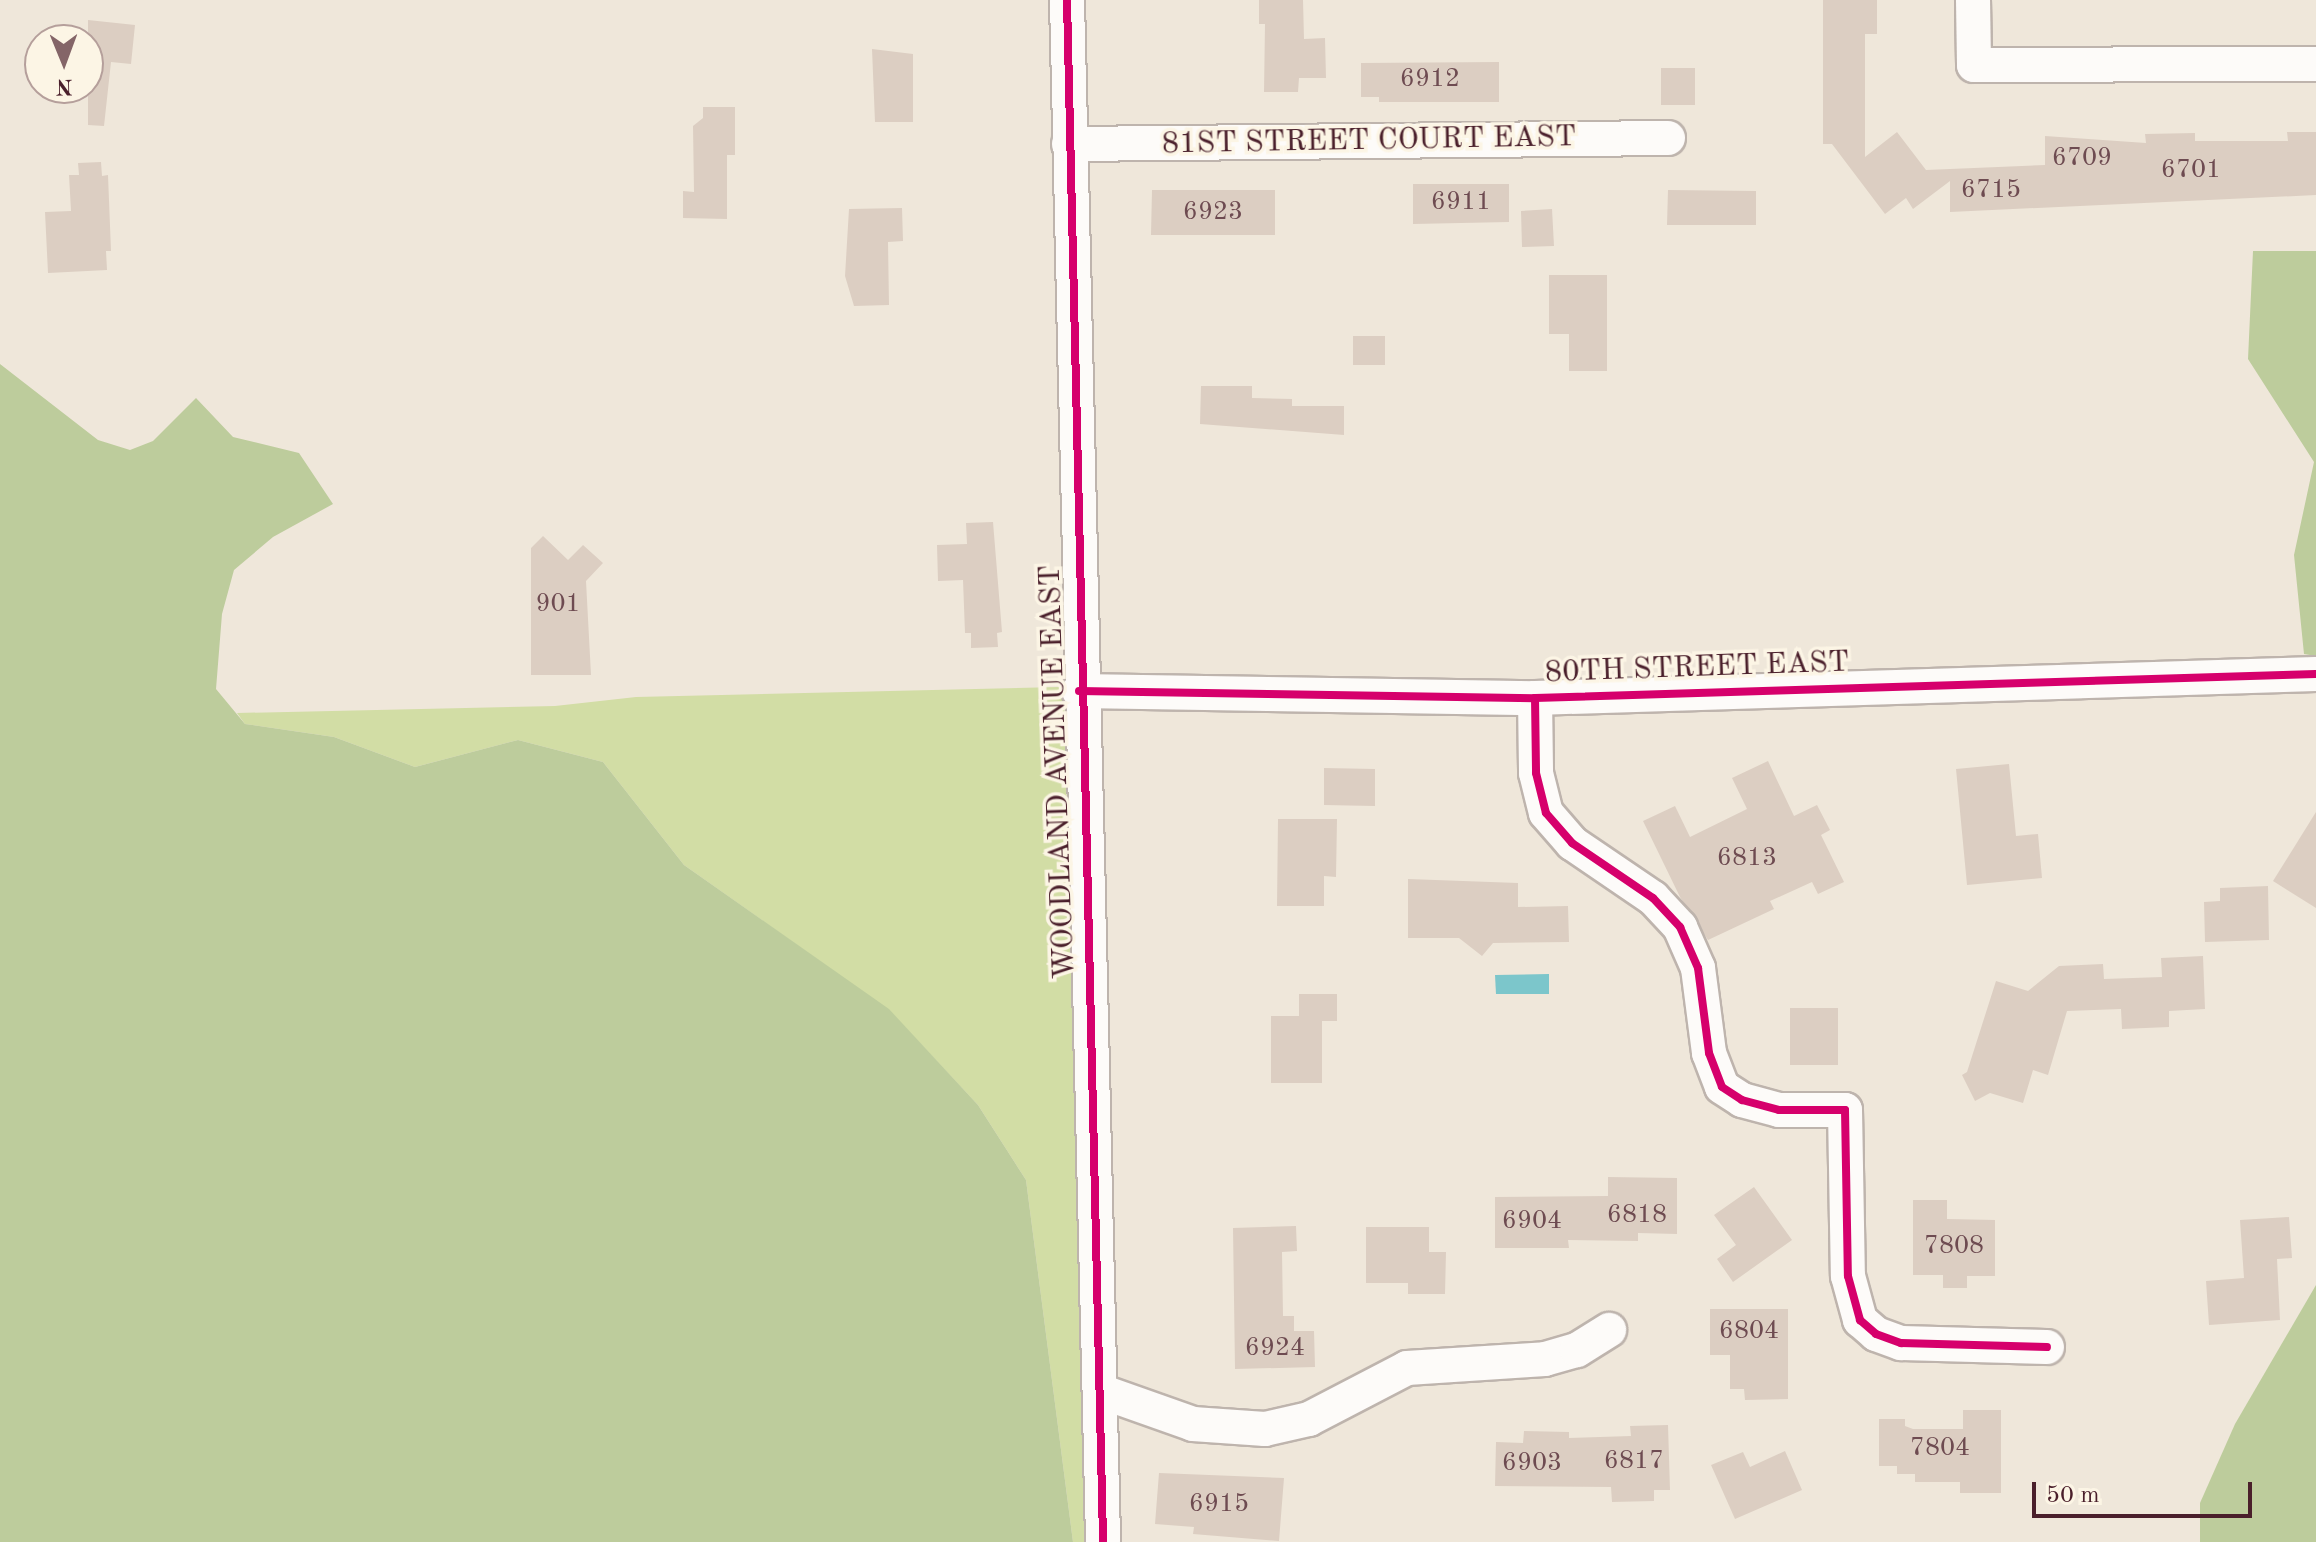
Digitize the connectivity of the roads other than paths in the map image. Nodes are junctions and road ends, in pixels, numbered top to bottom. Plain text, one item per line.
1 (1067, 0) edge
2 (1973, 0) edge
3 (2316, 64) edge
4 (1668, 138) dead end
5 (1069, 144) junction
6 (2316, 674) edge
7 (1079, 691) junction
8 (1535, 698) junction
9 (1609, 1330) dead end
10 (2047, 1347) dead end
11 (1100, 1391) junction
12 (1103, 1542) edge

1 - 5 street, WOODLAND AVENUE EAST
2 - 3 street
4 - 5 street, 81ST STREET COURT EAST
5 - 7 street, WOODLAND AVENUE EAST
6 - 8 street, 80TH STREET EAST
7 - 8 street, 80TH STREET EAST
7 - 11 street, WOODLAND AVENUE EAST
8 - 10 street
9 - 11 street
11 - 12 street, WOODLAND AVENUE EAST

